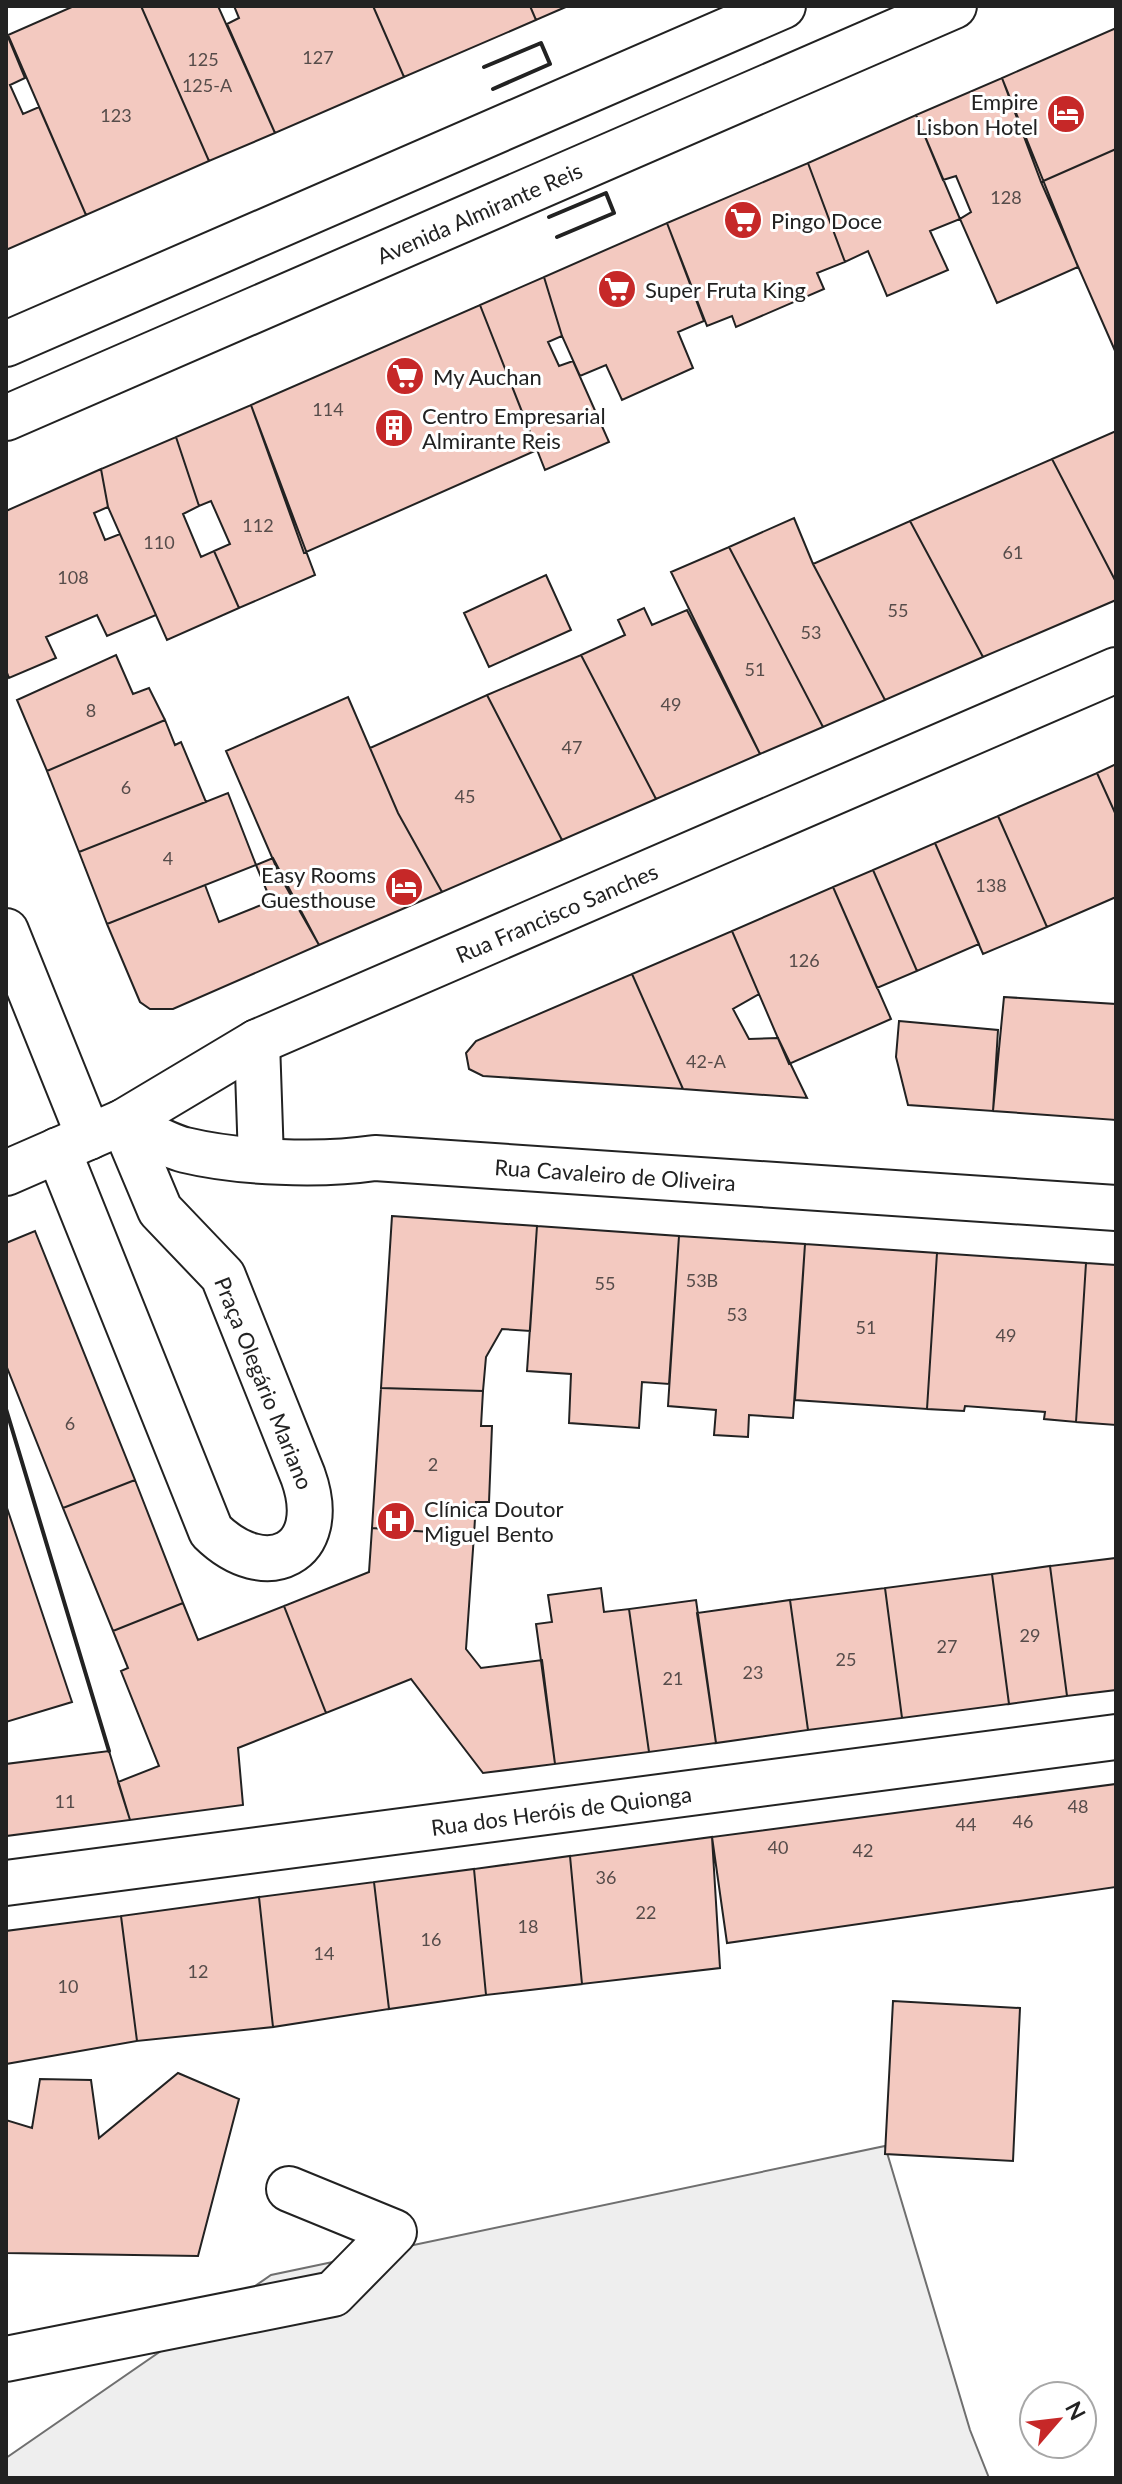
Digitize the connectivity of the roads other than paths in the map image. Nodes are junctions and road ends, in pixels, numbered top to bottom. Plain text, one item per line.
1 (783, 6) edge
2 (954, 6) edge
3 (6, 344) edge
4 (6, 418) edge
5 (1116, 670) edge
6 (6, 931) edge
7 (257, 1042) junction
8 (90, 1136) junction
9 (261, 1159) junction
10 (6, 1173) edge
11 (1116, 1208) edge
12 (1116, 1737) edge
13 (6, 1883) edge
14 (289, 2189) dead end
15 (6, 2359) edge

1 - 3 street
2 - 4 street, Avenida Almirante Reis
5 - 7 street, Rua Francisco Sanches
6 - 8 street
7 - 8 street, Rua Francisco Sanches
7 - 9 street
8 - 8 street, Praça Olegário Mariano
8 - 9 street, Rua Cavaleiro de Oliveira
8 - 10 street, Rua Francisco Sanches
9 - 11 street, Rua Cavaleiro de Oliveira
12 - 13 street, Rua dos Heróis de Quionga
14 - 15 street

